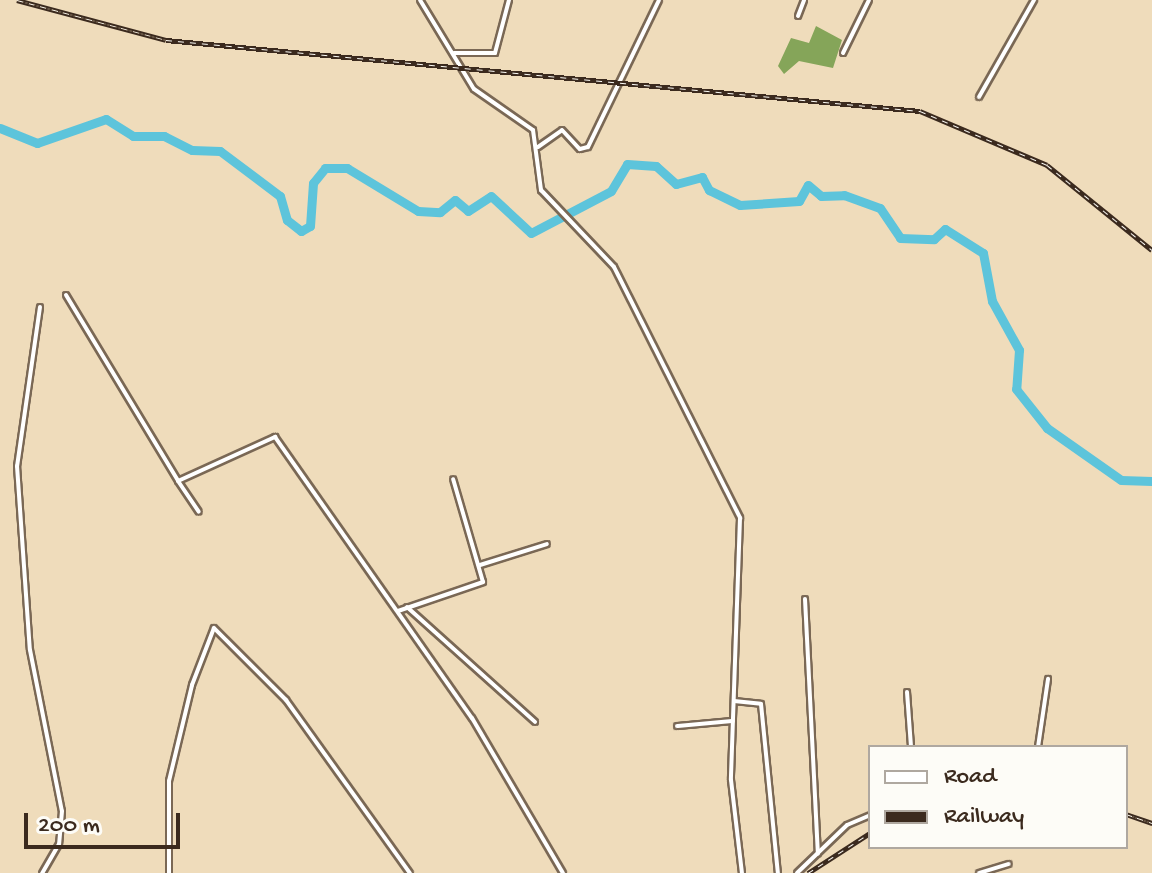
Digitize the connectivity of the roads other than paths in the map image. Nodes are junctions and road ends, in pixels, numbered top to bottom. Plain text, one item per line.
1 (420, 0) edge
2 (509, 0) edge
3 (659, 0) edge
4 (804, 0) edge
5 (869, 0) edge
6 (1034, 0) edge
7 (798, 16) dead end
8 (454, 53) junction
9 (843, 53) dead end
10 (979, 97) dead end
11 (537, 147) junction
12 (66, 295) dead end
13 (40, 307) dead end
14 (453, 479) dead end
15 (178, 481) junction
16 (199, 512) dead end
17 (547, 544) dead end
18 (480, 565) junction
19 (805, 599) dead end
20 (407, 607) junction
21 (398, 611) junction
22 (1048, 679) dead end
23 (907, 692) dead end
24 (734, 701) junction
25 (733, 721) junction
26 (535, 722) dead end
27 (677, 726) dead end
28 (911, 745) edge
29 (1038, 745) edge
30 (868, 816) edge
31 (818, 854) junction
32 (1009, 864) dead end
33 (45, 872) edge
34 (169, 873) edge
35 (410, 873) edge
36 (563, 873) edge
37 (742, 873) edge
38 (778, 873) edge
39 (797, 873) edge
40 (979, 873) edge

1 - 8 street
2 - 8 street
3 - 11 street
4 - 7 street
5 - 9 street
6 - 10 street
8 - 11 street
11 - 24 street
12 - 15 street
13 - 33 street
14 - 18 street
15 - 16 street
15 - 21 street
17 - 18 street
18 - 20 street
19 - 31 street
20 - 21 street
20 - 26 street
21 - 36 street
22 - 29 street
23 - 28 street
24 - 25 street
24 - 38 street
25 - 27 street
25 - 37 street
30 - 31 street
31 - 39 street
32 - 40 street
34 - 35 street

